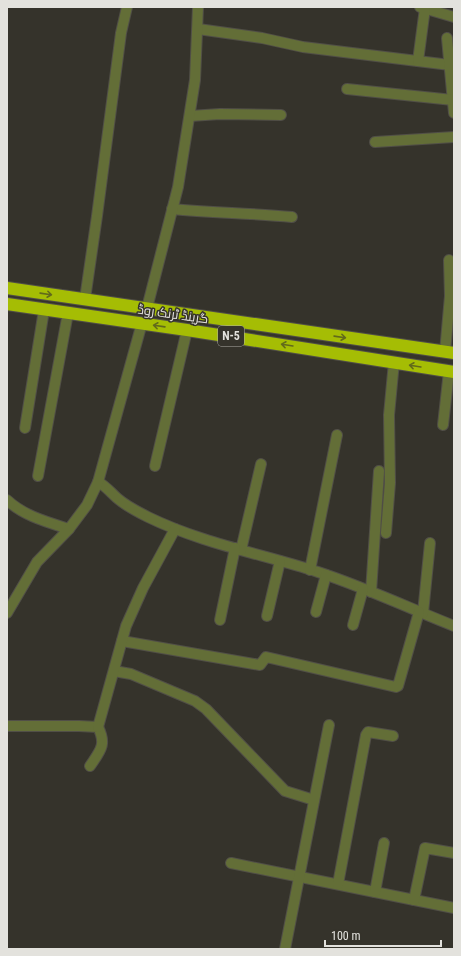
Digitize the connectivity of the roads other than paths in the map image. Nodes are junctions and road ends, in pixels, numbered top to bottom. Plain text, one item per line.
1 (127, 7) edge
2 (198, 7) edge
3 (423, 8) edge
4 (454, 17) edge
5 (198, 29) junction
6 (447, 38) dead end
7 (418, 61) junction
8 (450, 65) junction
9 (347, 89) dead end
10 (453, 100) junction
11 (454, 113) edge
12 (281, 115) dead end
13 (190, 116) junction
14 (454, 137) edge
15 (375, 142) dead end
16 (172, 209) junction
17 (292, 217) dead end
18 (449, 260) dead end
19 (7, 288) edge
20 (85, 299) junction
21 (7, 304) edge
22 (147, 308) junction
23 (44, 310) junction
24 (68, 313) junction
25 (142, 324) junction
26 (187, 330) junction
27 (450, 353) edge
28 (394, 362) junction
29 (452, 371) edge
30 (443, 425) dead end
31 (25, 428) dead end
32 (337, 435) dead end
33 (261, 464) dead end
34 (155, 466) dead end
35 (379, 471) dead end
36 (38, 476) dead end
37 (98, 482) junction
38 (324, 496) dead end
39 (7, 500) edge
40 (69, 529) junction
41 (175, 529) junction
42 (386, 533) dead end
43 (430, 543) dead end
44 (238, 549) junction
45 (280, 561) junction
46 (310, 570) junction
47 (326, 575) junction
48 (367, 591) junction
49 (316, 612) dead end
50 (7, 613) edge
51 (421, 613) junction
52 (267, 616) dead end
53 (220, 620) dead end
54 (353, 625) dead end
55 (454, 626) edge
56 (122, 641) junction
57 (114, 671) junction
58 (328, 724) dead end
59 (7, 726) edge
60 (98, 727) junction
61 (393, 736) dead end
62 (90, 766) dead end
63 (314, 800) junction
64 (384, 843) dead end
65 (454, 853) edge
66 (231, 863) dead end
67 (299, 877) junction
68 (338, 884) junction
69 (375, 892) junction
70 (414, 900) junction
71 (454, 908) edge
72 (285, 949) edge

1 - 20 street
2 - 5 street
3 - 4 street
3 - 7 street
5 - 7 street
5 - 13 street
6 - 8 street
7 - 8 street
8 - 10 street
9 - 10 street
10 - 11 street
12 - 13 street
13 - 16 street
14 - 15 street
16 - 17 street
16 - 22 street
18 - 27 street
19 -> 20 highway, گرینڈ ٹرنک روڈ / N-5
20 - 22 highway, گرینڈ ٹرنک روڈ / N-5
21 - 23 highway, گرینڈ ٹرنک روڈ / N-5
22 -> 27 highway, گرینڈ ٹرنک روڈ / N-5
23 - 24 highway, گرینڈ ٹرنک روڈ / N-5
23 - 31 street
24 - 25 highway, گرینڈ ٹرنک روڈ / N-5
24 - 36 street
26 -> 25 highway, گرینڈ ٹرنک روڈ / N-5
25 - 37 street
28 -> 26 highway, گرینڈ ٹرنک روڈ / N-5
26 - 34 street
29 -> 28 highway, گرینڈ ٹرنک روڈ / N-5
28 - 42 street
29 - 30 street
32 - 46 street
33 - 44 street
35 - 48 street
37 - 40 street
37 - 41 street
38 - 46 street
39 - 40 street
40 - 50 street
41 - 44 street
41 - 56 street
43 - 51 street
44 - 45 street
44 - 53 street
45 - 46 street
45 - 52 street
46 - 47 street
47 - 48 street
47 - 49 street
48 - 51 street
48 - 54 street
51 - 55 street
51 - 56 street
56 - 57 street
57 - 60 street
57 - 63 street
58 - 63 street
59 - 60 street
60 - 62 street
61 - 68 street
63 - 67 street
64 - 69 street
65 - 70 street
66 - 67 street
67 - 68 street
67 - 72 street
68 - 69 street
69 - 70 street
70 - 71 street

